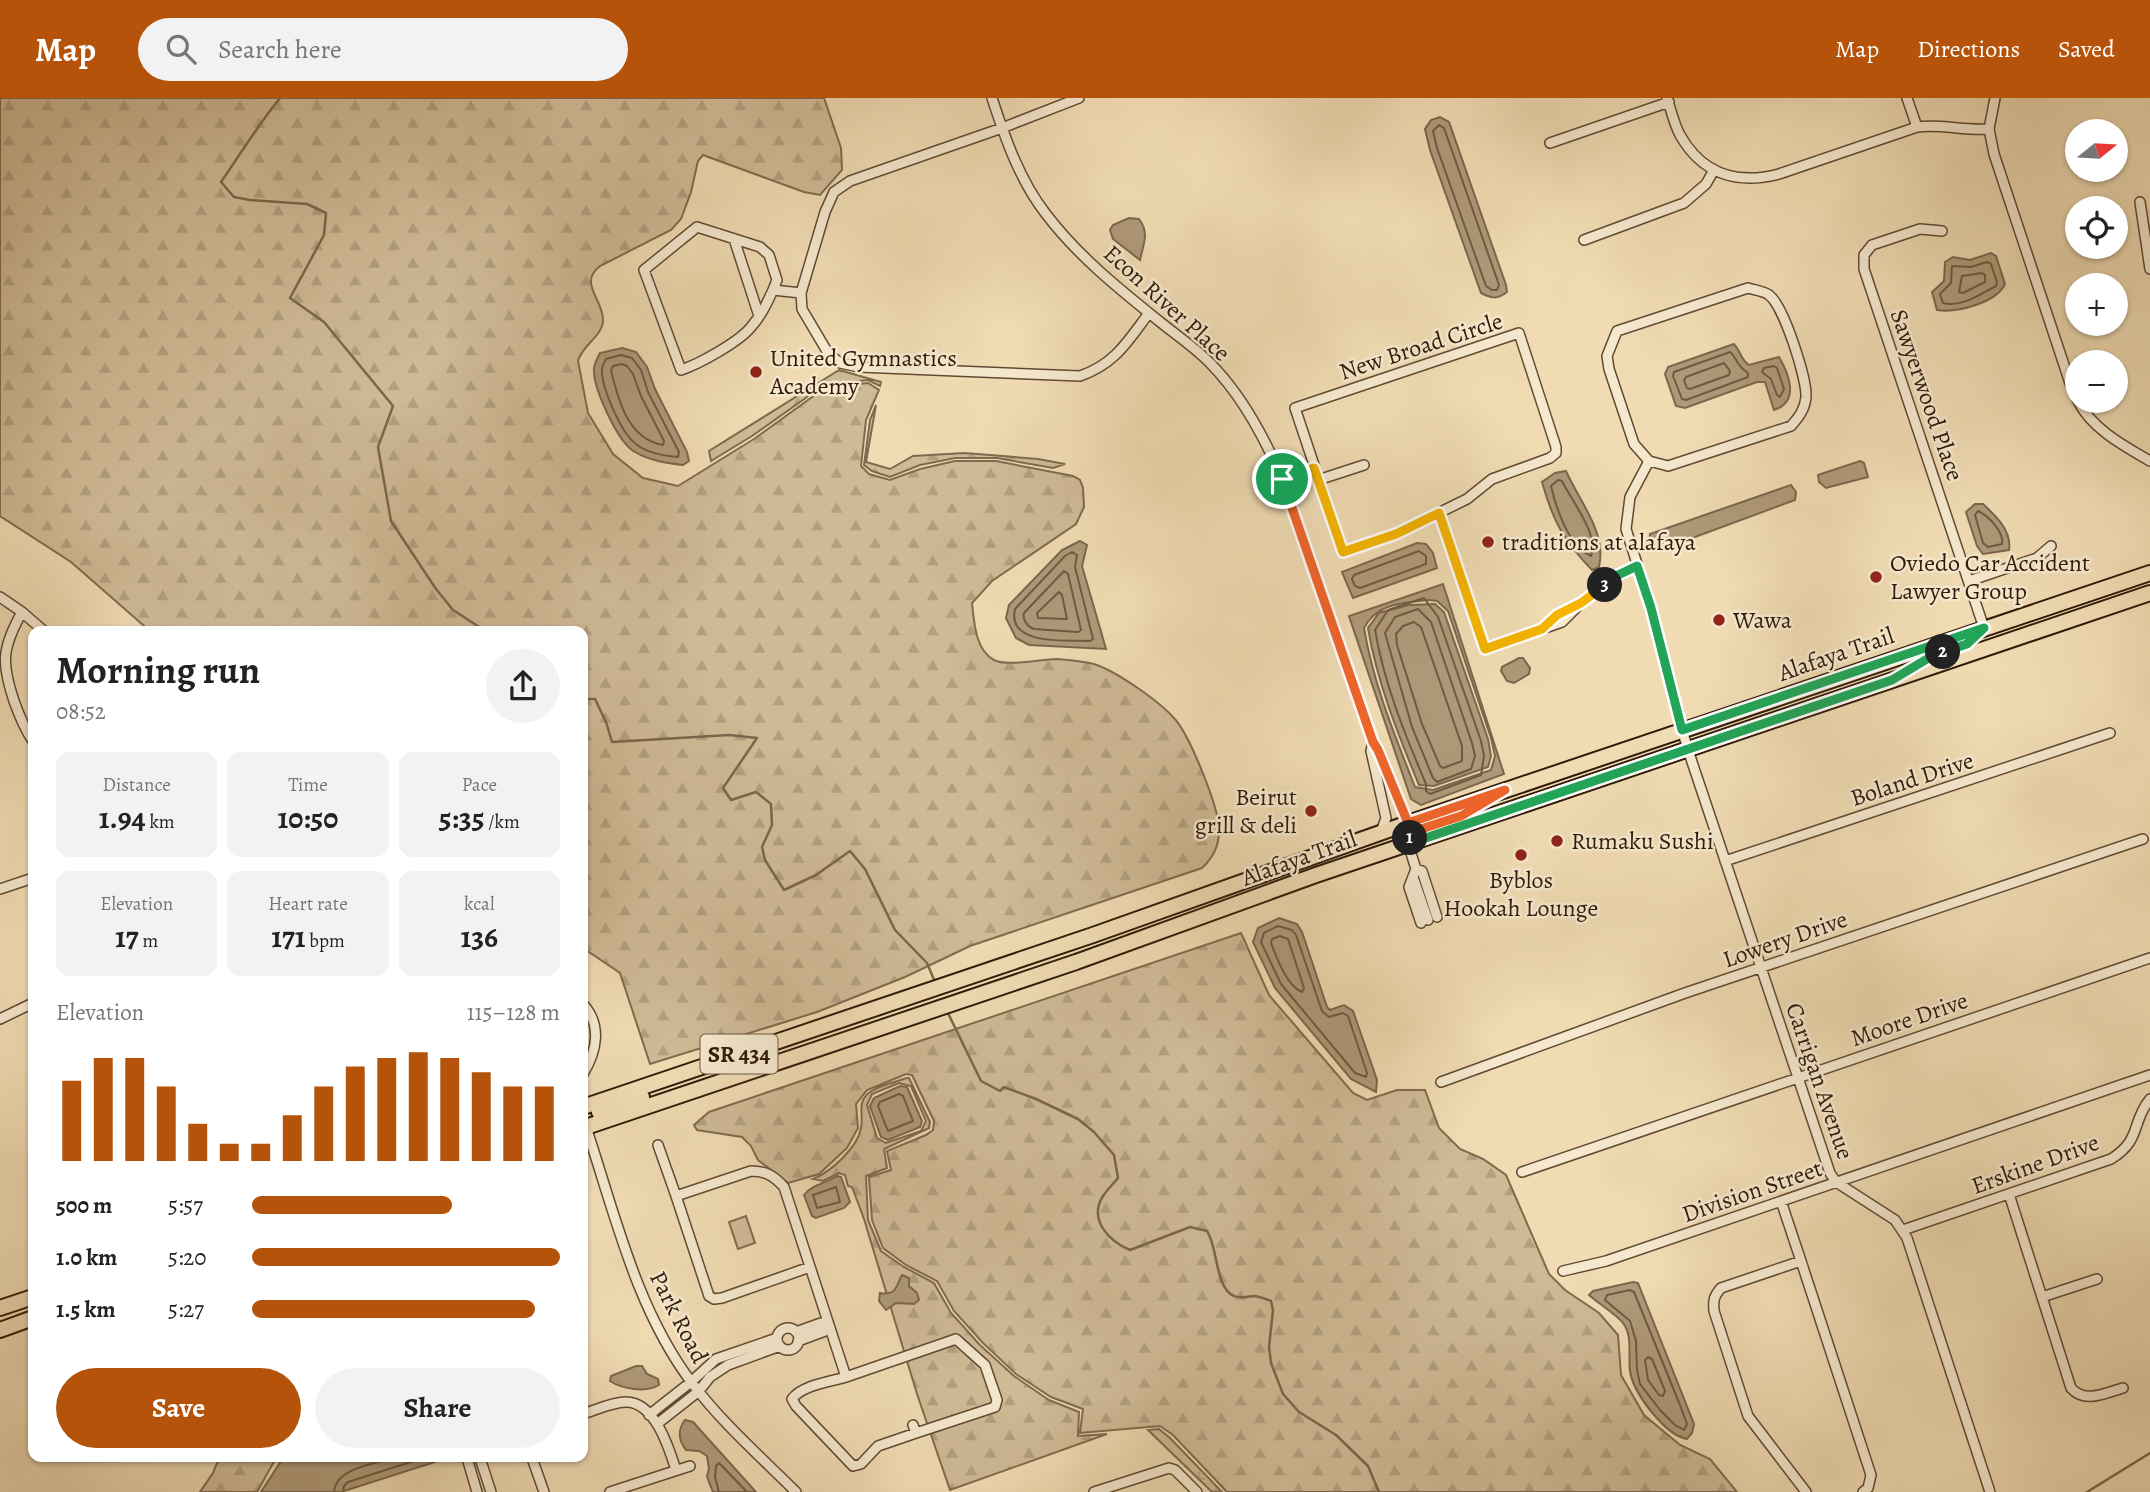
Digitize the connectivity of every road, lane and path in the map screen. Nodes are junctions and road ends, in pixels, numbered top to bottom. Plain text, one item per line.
1 (992, 98) edge
2 (1079, 98) edge
3 (1907, 98) edge
4 (1995, 98) edge
5 (1668, 100) edge
6 (1917, 127) junction
7 (1002, 128) junction
8 (1989, 129) junction
9 (1550, 144) dead end
10 (1714, 170) junction
11 (2140, 202) dead end
12 (1941, 231) dead end
13 (734, 239) junction
14 (1584, 240) dead end
15 (2150, 269) edge
16 (773, 290) junction
17 (802, 293) junction
18 (1149, 313) junction
19 (759, 316) junction
20 (2065, 368) edge
21 (2087, 413) edge
22 (1648, 461) junction
23 (2150, 461) edge
24 (1364, 465) dead end
25 (1314, 468) junction
26 (1282, 479) junction
27 (1318, 481) junction
28 (1439, 513) junction
29 (2051, 546) dead end
30 (1637, 566) junction
31 (2150, 573) edge
32 (1969, 581) junction
33 (2150, 593) edge
34 (2081, 595) junction
35 (0, 597) edge
36 (23, 612) junction
37 (38, 626) edge
38 (1984, 628) junction
39 (1988, 647) junction
40 (1892, 680) junction
41 (1682, 730) junction
42 (28, 732) edge
43 (2110, 733) dead end
44 (1373, 742) junction
45 (1688, 749) junction
46 (1505, 790) junction
47 (1408, 823) junction
48 (1380, 832) junction
49 (2143, 839) dead end
50 (1408, 844) junction
51 (1725, 861) junction
52 (1316, 875) junction
53 (28, 880) edge
54 (0, 889) edge
55 (1428, 920) dead end
56 (1093, 935) junction
57 (2150, 958) edge
58 (1076, 962) junction
59 (1761, 967) junction
60 (28, 1005) edge
61 (588, 1012) edge
62 (0, 1019) edge
63 (826, 1026) junction
64 (811, 1051) junction
65 (588, 1064) edge
66 (679, 1074) junction
67 (2150, 1074) edge
68 (1798, 1077) junction
69 (1441, 1082) dead end
70 (2150, 1099) edge
71 (588, 1105) edge
72 (588, 1123) edge
73 (588, 1126) edge
74 (588, 1138) edge
75 (658, 1145) dead end
76 (1522, 1172) dead end
77 (1836, 1182) junction
78 (2009, 1194) junction
79 (676, 1196) junction
80 (1781, 1201) junction
81 (1903, 1230) junction
82 (1801, 1261) junction
83 (810, 1267) junction
84 (1563, 1271) dead end
85 (2097, 1279) dead end
86 (2042, 1297) junction
87 (28, 1299) edge
88 (0, 1308) edge
89 (28, 1320) edge
90 (829, 1326) junction
91 (0, 1330) edge
92 (797, 1336) junction
93 (778, 1342) junction
94 (846, 1377) junction
95 (691, 1382) junction
96 (2123, 1388) dead end
97 (699, 1391) junction
98 (672, 1397) junction
99 (679, 1407) junction
100 (588, 1413) edge
101 (649, 1415) junction
102 (657, 1424) junction
103 (468, 1462) edge
104 (481, 1462) edge
105 (534, 1462) edge
106 (690, 1466) dead end
107 (676, 1470) junction
108 (478, 1492) edge
109 (491, 1492) edge
110 (544, 1492) edge
111 (610, 1492) edge
112 (796, 1492) edge
113 (1094, 1492) edge
114 (1197, 1492) edge
115 (1806, 1492) edge
116 (1863, 1492) edge
117 (1990, 1492) edge

1 - 7 street, Econ River Place
2 - 7 street
3 - 6 street
4 - 8 street
5 - 9 street
5 - 10 street
6 - 8 street
6 - 10 street
7 - 17 street
7 - 18 street, Econ River Place
8 - 20 street
10 - 14 street
11 - 15 street
12 - 32 street, Sawyerwood Place
13 - 16 street
13 - 19 street
13 - 19 street
16 - 17 street
16 - 19 street
17 - 18 street
18 - 26 street, Econ River Place
21 - 23 street
22 - 22 street
22 - 30 street, Carrigan Avenue
24 - 27 street
25 - 26 street
25 - 27 street, New Broad Circle
25 - 28 street, New Broad Circle
26 - 44 street, Econ River Place
27 - 28 street, New Broad Circle
28 - 30 street
29 - 32 street
30 - 41 street, Carrigan Avenue
31 - 34 main road, Alafaya Trail / SR 434
32 - 38 street, Sawyerwood Place
33 - 39 main road, Alafaya Trail / SR 434
34 - 38 main road, Alafaya Trail / SR 434
34 - 39 main road
35 - 36 street
36 - 37 street
36 - 42 street
38 - 40 main road
38 - 41 main road, Alafaya Trail / SR 434
39 - 40 main road, Alafaya Trail / SR 434
40 - 45 main road, Alafaya Trail / SR 434
41 - 45 street, Carrigan Avenue
41 - 46 main road, Alafaya Trail / SR 434
43 - 51 street, Boland Drive
44 - 47 street, Econ River Place
44 - 48 street, Econ River Place
45 - 50 main road, Alafaya Trail / SR 434
45 - 51 street, Carrigan Avenue
46 - 47 main road, Alafaya Trail / SR 434
46 - 50 main road
47 - 48 main road, Alafaya Trail / SR 434
47 - 52 main road
48 - 56 main road, Alafaya Trail / SR 434
49 - 59 street, Lowery Drive
50 - 52 main road, Alafaya Trail / SR 434
50 - 55 street
51 - 59 street, Carrigan Avenue
52 - 58 main road, Alafaya Trail / SR 434
53 - 54 street
56 - 58 main road
56 - 63 main road, Alafaya Trail / SR 434
57 - 68 street, Moore Drive
58 - 64 main road, Alafaya Trail / SR 434
59 - 68 street, Carrigan Avenue
59 - 69 street, Lowery Drive
60 - 62 street
61 - 65 street
63 - 64 main road
63 - 66 main road, Alafaya Trail / SR 434
64 - 73 main road, Alafaya Trail / SR 434
66 - 71 main road, Alafaya Trail / SR 434
66 - 72 main road
67 - 77 street, Division Street
68 - 76 street, Moore Drive
68 - 77 street, Carrigan Avenue
70 - 78 street, Erskine Drive
74 - 95 street, Park Road
75 - 79 street
77 - 80 street, Division Street
77 - 81 street, Carrigan Avenue
78 - 81 street, Erskine Drive
78 - 86 street
79 - 83 street
79 - 83 street
80 - 82 street
80 - 84 street, Division Street
81 - 117 street, Carrigan Avenue
82 - 115 street
82 - 116 street
83 - 90 street
85 - 86 street
86 - 96 street
87 - 88 main road
89 - 91 main road
90 - 92 street
90 - 94 street
92 - 93 street
92 - 93 street
93 - 95 street
93 - 97 street
94 - 94 street
95 - 97 street, Park Road
95 - 98 street
97 - 99 street
97 - 112 street, Park Road
98 - 99 street
98 - 101 street
99 - 102 street
100 - 101 street
101 - 102 street
102 - 107 street
103 - 108 street
104 - 109 street
105 - 110 street
106 - 107 street
107 - 111 street
113 - 114 street

